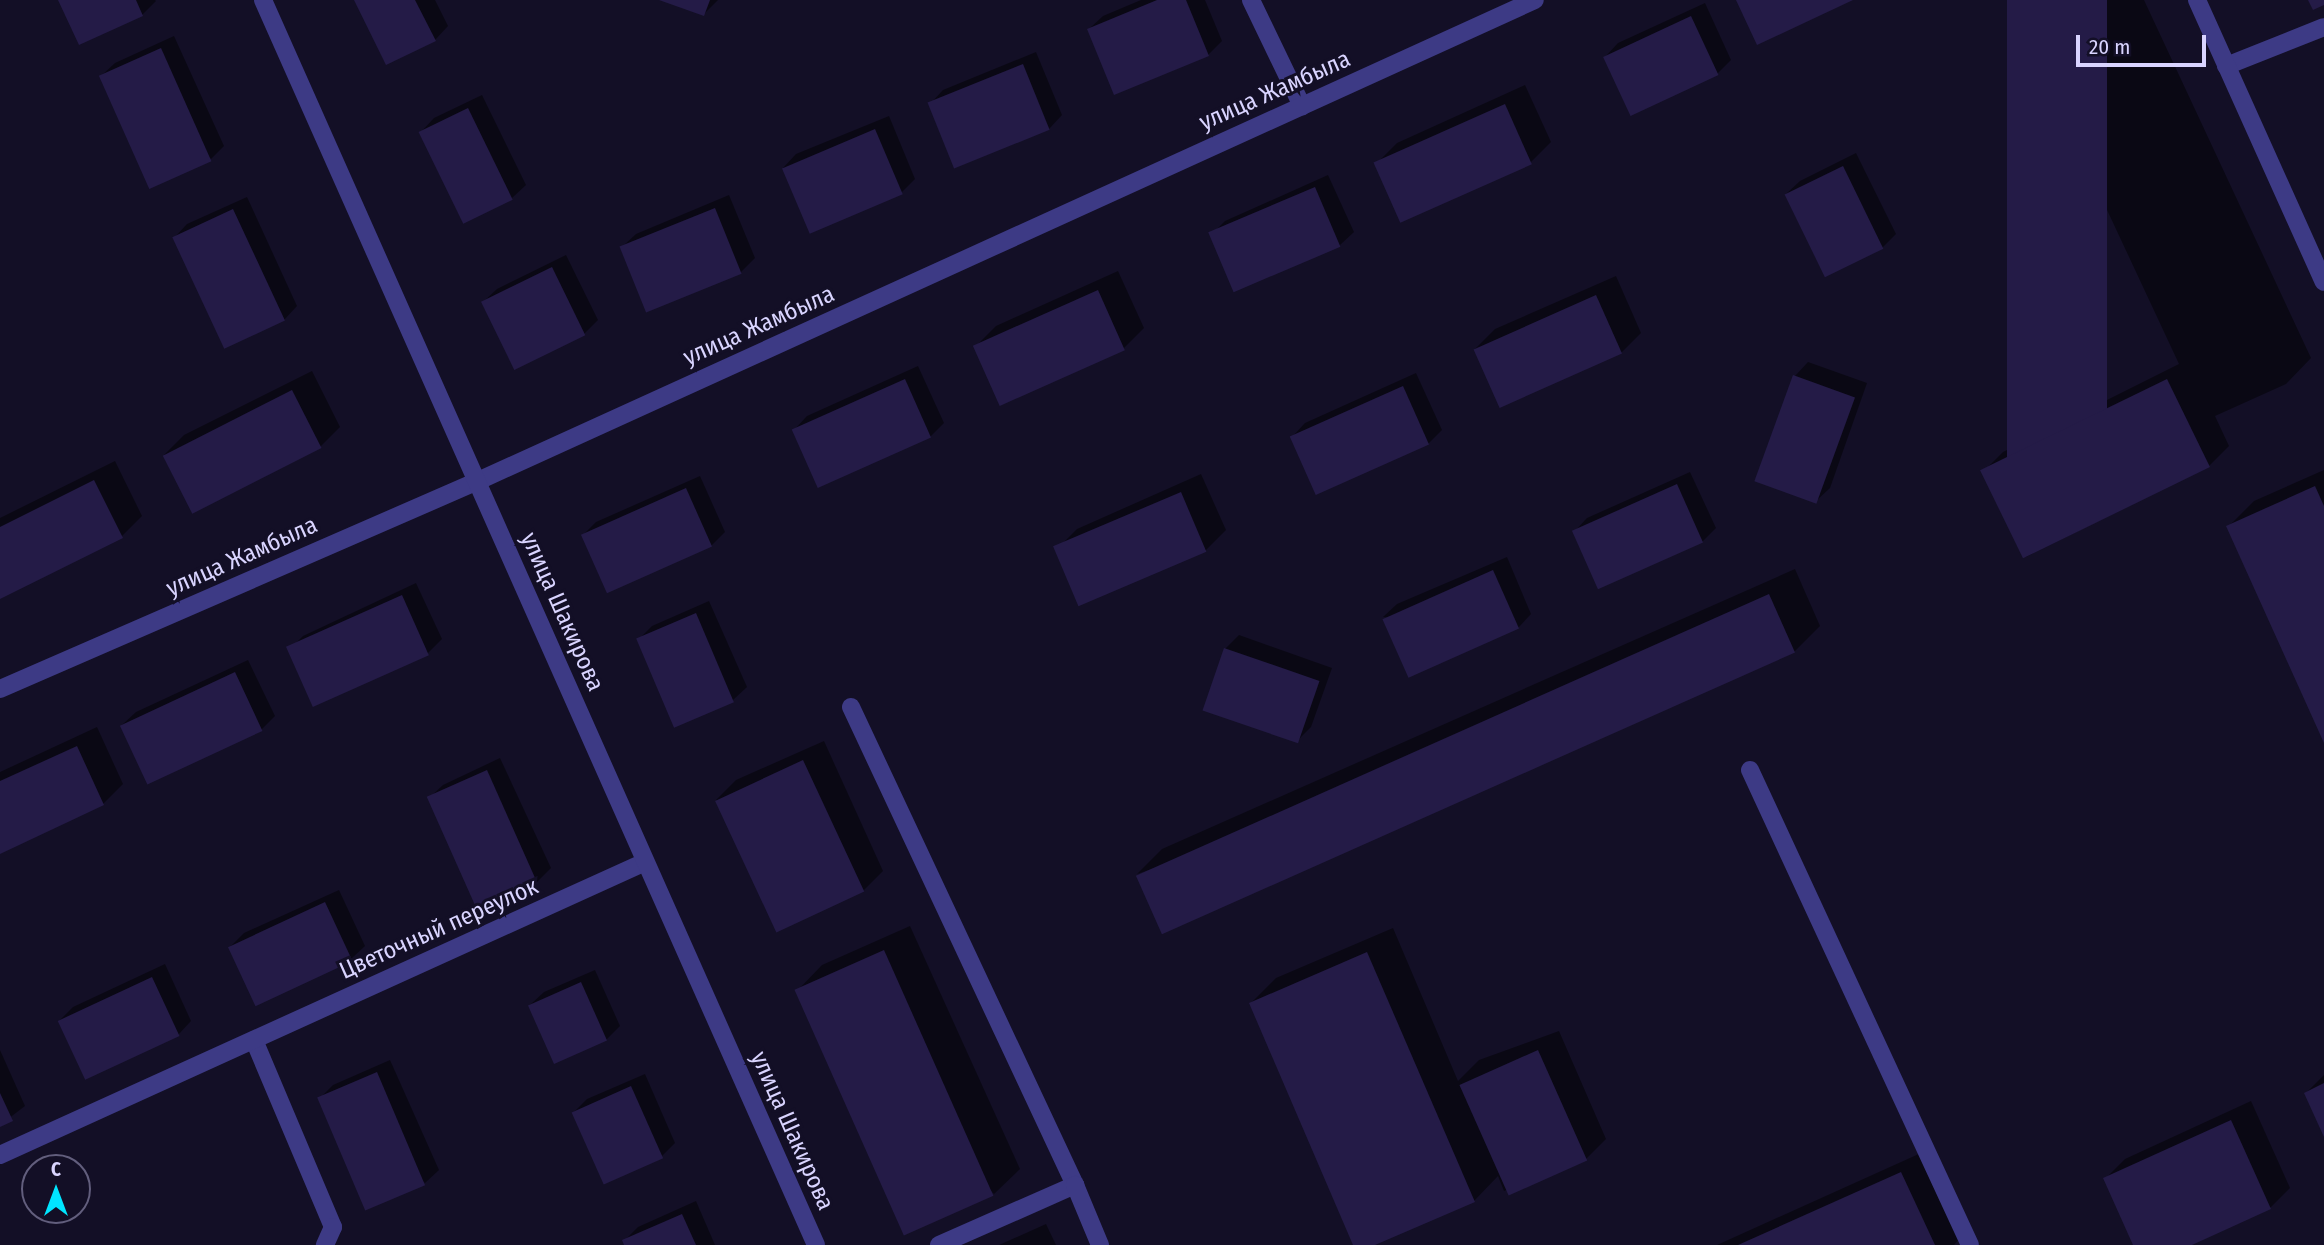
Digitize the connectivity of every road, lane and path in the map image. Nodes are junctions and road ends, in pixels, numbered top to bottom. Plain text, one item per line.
1 (262, 0) edge
2 (1251, 0) edge
3 (1535, 0) edge
4 (2197, 0) edge
5 (2324, 27) edge
6 (2226, 66) junction
7 (1302, 106) junction
8 (2324, 282) edge
9 (478, 481) junction
10 (0, 689) edge
11 (851, 707) dead end
12 (1750, 770) dead end
13 (645, 862) junction
14 (254, 1040) junction
15 (0, 1155) edge
16 (1075, 1185) junction
17 (325, 1245) edge
18 (816, 1245) edge
19 (939, 1245) edge
20 (1100, 1245) edge
21 (1970, 1245) edge

1 - 9 street, улица Шакирова
2 - 7 street
3 - 7 street, улица Жамбыла
4 - 6 street
5 - 6 street
6 - 8 street
7 - 9 street, улица Жамбыла
9 - 10 street, улица Жамбыла
9 - 13 street, улица Шакирова
11 - 16 street
12 - 21 street
13 - 14 street, Цветочный переулок
13 - 18 street, улица Шакирова
14 - 15 street, Цветочный переулок
14 - 17 street
16 - 19 street
16 - 20 street

